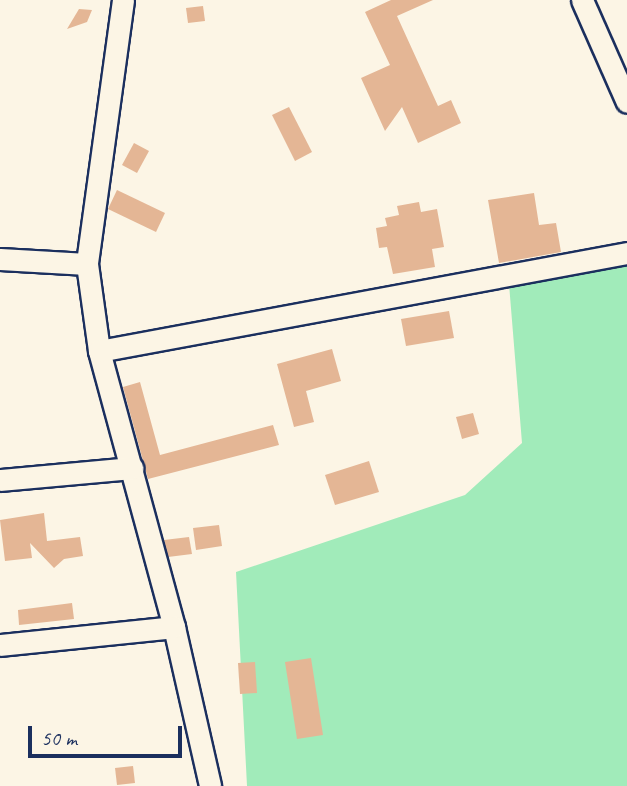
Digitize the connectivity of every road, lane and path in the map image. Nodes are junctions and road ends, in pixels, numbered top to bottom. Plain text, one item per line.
1 (124, 0) edge
2 (582, 0) edge
3 (627, 102) edge
4 (627, 253) edge
5 (0, 259) edge
6 (87, 264) junction
7 (99, 351) junction
8 (132, 468) junction
9 (0, 480) edge
10 (174, 627) junction
11 (0, 645) edge
12 (210, 786) edge

1 - 6 street
2 - 3 street
4 - 7 street
5 - 6 street
6 - 7 street
7 - 8 street
8 - 9 street
8 - 10 street
10 - 11 street
10 - 12 street

